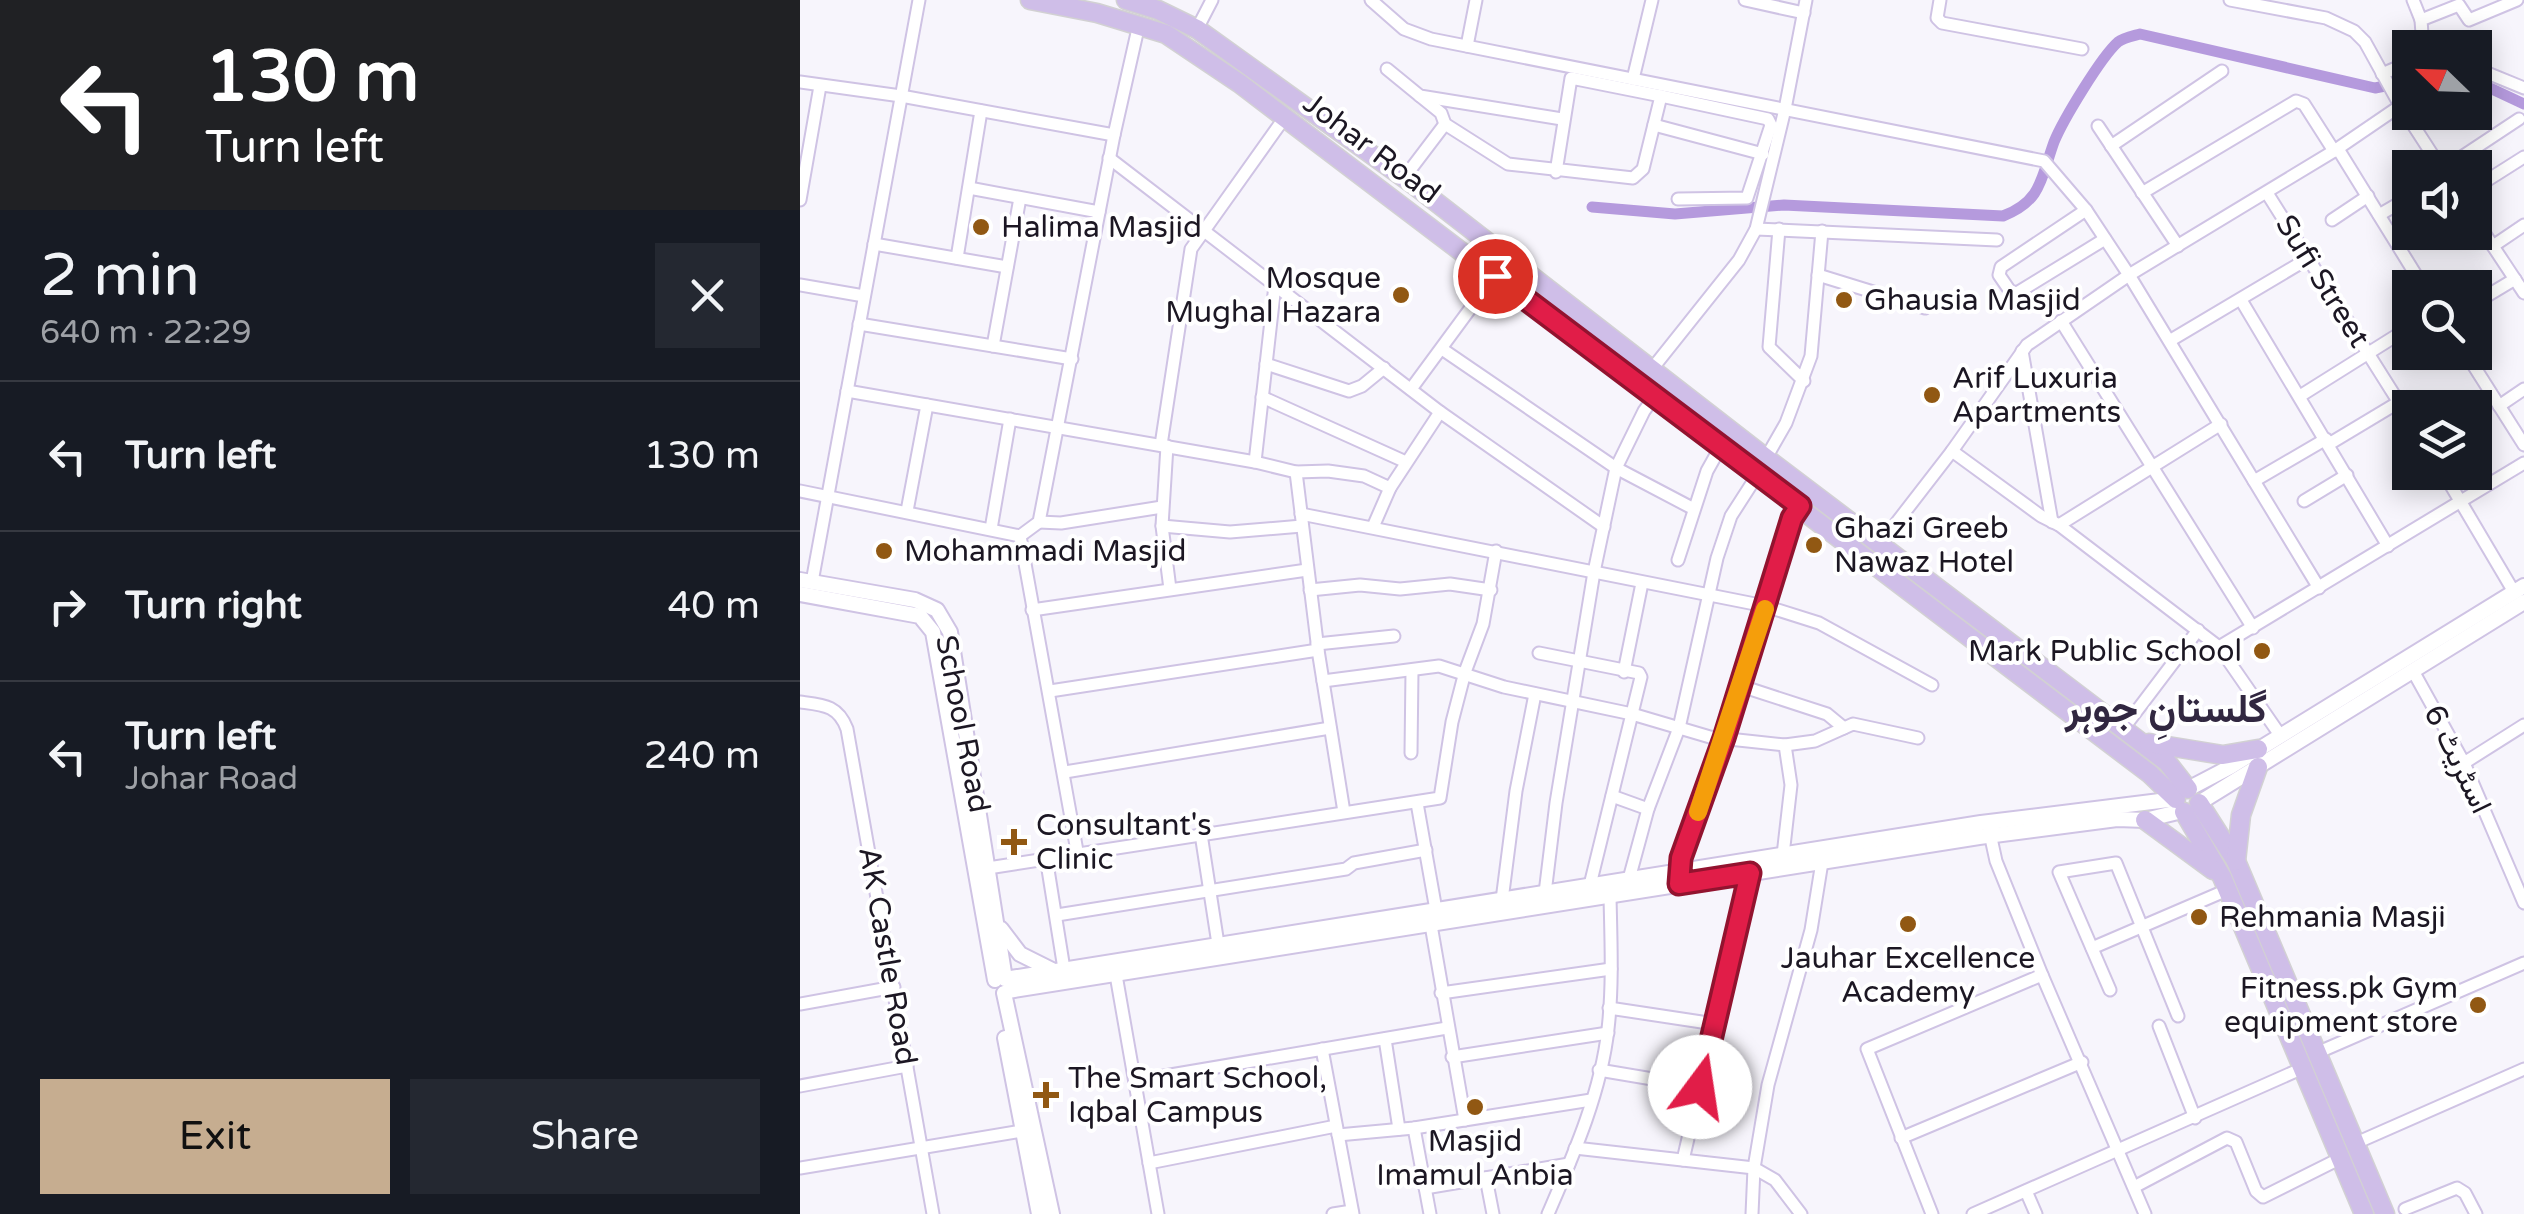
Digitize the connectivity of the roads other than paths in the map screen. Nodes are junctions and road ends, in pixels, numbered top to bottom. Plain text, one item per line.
1 (919, 0) edge
2 (1030, 0) edge
3 (1212, 0) edge
4 (1370, 0) edge
5 (1476, 0) edge
6 (1652, 0) edge
7 (1745, 0) edge
8 (1940, 0) edge
9 (2230, 0) edge
10 (2413, 0) edge
11 (2512, 1) edge
12 (2258, 2) edge
13 (2458, 3) edge
14 (1805, 6) edge
15 (1137, 7) edge
16 (2302, 7) edge
17 (2421, 20) junction
18 (1196, 29) junction
19 (2422, 30) edge
20 (1467, 46) junction
21 (2082, 49) dead end
22 (1387, 69) dead end
23 (2222, 71) dead end
24 (2392, 72) edge
25 (2492, 75) edge
26 (2383, 77) junction
27 (1633, 80) junction
28 (800, 82) edge
29 (820, 86) junction
30 (2524, 88) edge
31 (2392, 92) edge
32 (901, 96) junction
33 (1420, 96) junction
34 (1661, 96) junction
35 (2392, 108) edge
36 (1785, 109) junction
37 (981, 111) junction
38 (1285, 117) junction
39 (1562, 119) junction
40 (2519, 119) dead end
41 (1445, 124) junction
42 (1654, 125) junction
43 (2098, 126) dead end
44 (1114, 135) junction
45 (2111, 146) junction
46 (2336, 150) junction
47 (2471, 150) edge
48 (1763, 154) junction
49 (2524, 157) edge
50 (1110, 158) junction
51 (1556, 172) junction
52 (2492, 177) edge
53 (1404, 178) junction
54 (969, 188) junction
55 (2142, 192) junction
56 (2266, 193) junction
57 (2368, 196) junction
58 (1020, 198) junction
59 (1678, 199) dead end
60 (800, 200) edge
61 (2392, 207) edge
62 (2086, 210) junction
63 (1099, 212) junction
64 (2379, 215) junction
65 (2332, 220) dead end
66 (1757, 223) junction
67 (2524, 225) edge
68 (1203, 230) junction
69 (1779, 230) junction
70 (1822, 231) junction
71 (2105, 239) junction
72 (1997, 240) dead end
73 (874, 244) junction
74 (2178, 246) junction
75 (2493, 246) joint
76 (956, 258) junction
77 (2309, 258) junction
78 (1007, 267) junction
79 (2413, 270) edge
80 (1818, 274) junction
81 (1495, 276) junction
82 (2129, 276) junction
83 (2515, 278) junction
84 (800, 285) edge
85 (1275, 285) junction
86 (2492, 292) edge
87 (2524, 293) edge
88 (864, 296) junction
89 (2241, 300) junction
90 (1926, 308) dead end
91 (2061, 321) junction
92 (860, 324) junction
93 (2392, 339) edge
94 (2171, 340) junction
95 (993, 346) junction
96 (1442, 349) junction
97 (2022, 351) junction
98 (2369, 354) junction
99 (1072, 360) junction
100 (1266, 364) junction
101 (1384, 368) junction
102 (2476, 370) edge
103 (1804, 381) junction
104 (1658, 382) junction
105 (2524, 389) edge
106 (1411, 390) junction
107 (847, 391) junction
108 (2392, 391) edge
109 (2300, 396) junction
110 (1262, 398) junction
111 (927, 406) junction
112 (2392, 406) edge
113 (2499, 406) junction
114 (1440, 412) junction
115 (1010, 419) junction
116 (2221, 424) junction
117 (1058, 427) junction
118 (2328, 441) junction
119 (2524, 445) edge
120 (1164, 446) junction
121 (1722, 446) junction
122 (1952, 451) junction
123 (1255, 462) junction
124 (1406, 462) junction
125 (2524, 463) edge
126 (1762, 466) junction
127 (2151, 466) junction
128 (1616, 468) junction
129 (1296, 472) junction
130 (2347, 475) junction
131 (2254, 481) junction
132 (1390, 488) junction
133 (2454, 490) edge
134 (800, 491) edge
135 (828, 495) junction
136 (2304, 500) dead end
137 (2461, 502) junction
138 (1162, 506) junction
139 (1800, 506) junction
140 (1694, 509) junction
141 (907, 511) junction
142 (1302, 520) junction
143 (1039, 522) junction
144 (2056, 524) junction
145 (1162, 526) junction
146 (1604, 527) junction
147 (1373, 528) junction
148 (991, 529) junction
149 (1020, 536) junction
150 (1880, 544) junction
151 (2388, 546) junction
152 (1496, 551) junction
153 (1678, 560) dead end
154 (1307, 570) junction
155 (1594, 572) junction
156 (806, 581) edge
157 (1642, 582) junction
158 (2319, 588) junction
159 (1170, 590) junction
160 (1310, 590) junction
161 (1490, 590) junction
162 (800, 594) edge
163 (2520, 594) edge
164 (1710, 595) junction
165 (872, 599) junction
166 (1766, 606) junction
167 (1032, 610) junction
168 (2254, 628) junction
169 (2198, 630) junction
170 (1394, 636) dead end
171 (2219, 646) junction
172 (1318, 647) junction
173 (1539, 653) dead end
174 (1580, 662) junction
175 (1412, 671) junction
176 (1465, 672) junction
177 (1624, 672) junction
178 (2412, 672) junction
179 (1323, 680) junction
180 (1932, 685) dead end
181 (1741, 686) junction
182 (1050, 691) junction
183 (1535, 694) junction
184 (800, 702) edge
185 (1574, 703) junction
186 (1632, 714) junction
187 (2524, 726) edge
188 (1330, 728) junction
189 (1679, 728) junction
190 (1844, 728) junction
191 (2123, 729) junction
192 (2280, 735) junction
193 (1724, 738) junction
194 (1918, 738) dead end
195 (2139, 740) junction
196 (1785, 746) junction
197 (1411, 753) dead end
198 (2258, 758) junction
199 (2464, 763) junction
200 (1065, 772) junction
201 (1612, 796) junction
202 (1417, 803) junction
203 (2186, 803) junction
204 (1648, 809) junction
205 (1344, 812) junction
206 (2146, 820) junction
207 (1989, 829) junction
208 (1201, 834) junction
209 (1426, 850) junction
210 (1077, 852) junction
211 (1783, 855) junction
212 (1046, 857) junction
213 (2236, 861) junction
214 (1822, 862) junction
215 (988, 868) junction
216 (1750, 873) junction
217 (1679, 878) junction
218 (1629, 879) junction
219 (2224, 884) junction
220 (1590, 885) junction
221 (1210, 892) junction
222 (1545, 893) junction
223 (1610, 897) junction
224 (1502, 900) junction
225 (987, 902) junction
226 (2524, 903) edge
227 (1056, 915) junction
228 (1433, 918) junction
229 (998, 924) junction
230 (2141, 926) junction
231 (1218, 944) junction
232 (2092, 948) junction
233 (2524, 962) edge
234 (1611, 969) junction
235 (1059, 970) junction
236 (1116, 974) junction
237 (2042, 976) junction
238 (894, 987) junction
239 (1002, 987) junction
240 (2110, 990) dead end
241 (1441, 993) junction
242 (800, 1004) edge
243 (1609, 1008) junction
244 (2178, 1016) dead end
245 (1716, 1024) junction
246 (2159, 1026) dead end
247 (1446, 1028) junction
248 (1608, 1033) junction
249 (1385, 1039) junction
250 (1322, 1049) junction
251 (2319, 1052) junction
252 (1452, 1058) junction
253 (2082, 1062) junction
254 (907, 1066) junction
255 (2303, 1068) junction
256 (2524, 1069) edge
257 (1599, 1070) junction
258 (1135, 1081) junction
259 (800, 1086) edge
260 (1700, 1087) junction
261 (1591, 1100) junction
262 (2195, 1118) junction
263 (1465, 1120) junction
264 (1414, 1128) junction
265 (1399, 1129) junction
266 (1337, 1130) junction
267 (1022, 1131) junction
268 (1901, 1138) junction
269 (2356, 1144) junction
270 (922, 1147) junction
271 (1575, 1148) junction
272 (2120, 1152) junction
273 (2341, 1158) junction
274 (1683, 1160) junction
275 (1149, 1163) junction
276 (1569, 1164) junction
277 (800, 1168) edge
278 (1754, 1168) junction
279 (1486, 1178) junction
280 (2134, 1187) junction
281 (1425, 1188) junction
282 (2026, 1191) junction
283 (2405, 1210) dead end
284 (1352, 1212) edge
285 (933, 1214) edge
286 (1038, 1214) edge
287 (1052, 1214) edge
288 (1158, 1214) edge
289 (1333, 1214) edge
290 (1430, 1214) edge
291 (1493, 1214) edge
292 (1548, 1214) edge
293 (1752, 1214) edge
294 (1801, 1214) edge
295 (1932, 1214) edge
296 (1973, 1214) edge
297 (2036, 1214) edge
298 (2145, 1214) edge
299 (2364, 1214) edge
300 (2384, 1214) edge
301 (2476, 1214) edge

1 - 32 street
2 - 15 main road, Johar Road
3 - 18 street
4 - 20 street
5 - 20 street
6 - 27 street
7 - 14 street
8 - 21 street
9 - 12 street
10 - 17 street
11 - 13 street
12 - 16 street
13 - 17 street
14 - 36 street
15 - 18 main road, Johar Road
15 - 38 main road, Johar Road
15 - 44 street
16 - 26 street
17 - 19 street
18 - 53 main road, Johar Road
20 - 27 street
22 - 33 street
23 - 45 street
24 - 26 street
25 - 30 street
26 - 31 street
27 - 36 street
28 - 29 street
29 - 32 street
29 - 60 street
32 - 37 street
32 - 73 street
33 - 39 street
33 - 41 street
34 - 39 street
34 - 42 street
34 - 48 street
35 - 46 street
36 - 62 street
36 - 66 street
37 - 44 street
37 - 54 street
38 - 68 street
38 - 81 main road, Johar Road
39 - 51 street
40 - 47 street
41 - 51 street
41 - 53 street
42 - 48 street
42 - 51 street
43 - 45 street
44 - 50 street
45 - 55 street
46 - 55 street
46 - 56 street
46 - 57 street
48 - 59 street
49 - 52 street
50 - 63 street
50 - 68 street
53 - 104 main road, Johar Road
54 - 58 street
54 - 76 street
55 - 74 street
56 - 74 street
56 - 77 street, Sufi Street
57 - 64 street
57 - 65 street
58 - 63 street
58 - 78 street
61 - 64 street
62 - 71 street
62 - 71 street
63 - 99 street
64 - 79 street
66 - 69 street
66 - 104 street
67 - 75 street
68 - 85 street
68 - 120 street
69 - 70 street
69 - 103 street
70 - 72 street
70 - 80 street
71 - 82 street
73 - 76 street
73 - 88 street
74 - 82 street
75 - 83 street
76 - 78 street
77 - 89 street
77 - 98 street, Sufi Street
78 - 95 street
80 - 90 street
80 - 103 street
81 - 96 street
81 - 104 main road, Johar Road
82 - 91 street
82 - 94 street
83 - 86 street
83 - 87 street
84 - 88 street
85 - 100 street
85 - 101 street
88 - 92 street
89 - 94 street
89 - 109 street
91 - 97 street
91 - 127 street
92 - 95 street
92 - 107 street
93 - 98 street
94 - 116 street
95 - 99 street
96 - 106 street
96 - 128 street
97 - 122 street
97 - 144 street
98 - 108 street, Sufi Street
98 - 109 street
99 - 117 street
100 - 101 street
100 - 110 street
101 - 106 street
102 - 113 street
103 - 126 street
104 - 121 main road, Johar Road
104 - 126 main road, Johar Road
104 - 128 street
105 - 113 street
106 - 114 street
107 - 111 street
107 - 135 street
109 - 118 street
110 - 123 street
110 - 124 street
111 - 115 street
111 - 141 street
112 - 118 street
113 - 119 street
114 - 124 street
114 - 146 street
115 - 117 street
115 - 148 street
116 - 127 street
116 - 131 street
117 - 120 street
117 - 143 street
118 - 130 street
118 - 131 street
120 - 123 street
120 - 138 street
121 - 126 main road, Johar Road
121 - 140 street
122 - 144 street
122 - 150 street
123 - 129 street
124 - 132 street
125 - 137 street
126 - 139 main road, Johar Road
126 - 150 main road, Johar Road
126 - 164 street
127 - 144 street
127 - 168 street
128 - 140 street
128 - 146 street
129 - 132 street
129 - 142 street
130 - 136 street
130 - 151 street
131 - 158 street
132 - 147 street
133 - 137 street
134 - 135 street
135 - 141 street
135 - 156 street
137 - 151 street
137 - 163 street
138 - 143 street
138 - 145 street
139 - 166 street
139 - 203 main road, Johar Road
140 - 153 street
141 - 148 street
142 - 145 street
142 - 147 street
142 - 154 street
143 - 149 street
144 - 169 street
145 - 159 street
146 - 155 street
147 - 152 street
148 - 149 street
149 - 167 street
150 - 191 main road, Johar Road
151 - 158 street
152 - 155 street
152 - 161 street
154 - 159 street
154 - 160 street
155 - 157 street
155 - 174 street
156 - 165 street, School Road
157 - 164 street
157 - 177 street
158 - 168 street
159 - 167 street
160 - 161 street
160 - 172 street
161 - 176 street
162 - 165 street, School Road
163 - 178 street
163 - 192 street
164 - 166 street
164 - 189 street
165 - 215 street, School Road
165 - 225 street, School Road
166 - 180 street
166 - 181 street
167 - 182 street
168 - 171 street
169 - 171 street
169 - 191 street
170 - 172 street
171 - 192 street
172 - 179 street
172 - 182 street
173 - 174 street
174 - 177 street
174 - 185 street
175 - 176 street
175 - 179 street
175 - 197 street
176 - 183 street
176 - 202 street
177 - 186 street
178 - 198 street
178 - 199 street, اسٹریٹ 6
179 - 188 street
181 - 190 street
181 - 193 street
182 - 200 street
183 - 185 street
183 - 224 street
184 - 238 street, AK Castle Road
185 - 186 street
185 - 222 street
186 - 189 street
186 - 201 street
187 - 199 street
188 - 200 street
188 - 205 street
189 - 193 street
189 - 204 street
190 - 194 street
190 - 196 street
191 - 195 main road, Johar Road
192 - 198 street
193 - 196 street
193 - 217 street
195 - 198 main road
195 - 203 main road, Johar Road
196 - 211 street
198 - 203 street
198 - 213 main road
199 - 226 street, اسٹریٹ 6
200 - 210 street
201 - 204 street
201 - 220 street
202 - 205 street
202 - 209 street
203 - 206 street
203 - 207 street
203 - 213 main road, Johar Road
203 - 219 main road, Johar Road
204 - 218 street
205 - 208 street
206 - 207 street
206 - 219 main road
207 - 211 street
207 - 214 street
207 - 237 street
208 - 210 street
208 - 221 street
209 - 221 street
209 - 228 street
210 - 212 street
211 - 217 street
212 - 215 street
212 - 227 street
213 - 251 main road, Johar Road
214 - 216 street
214 - 278 street
215 - 225 street, School Road
216 - 217 street
216 - 245 street
217 - 218 street
217 - 223 street
218 - 220 street
219 - 230 street
219 - 255 main road, Johar Road
220 - 222 street
221 - 227 street
221 - 231 street
222 - 224 street
223 - 228 street
223 - 234 street
224 - 228 street
225 - 229 street, School Road
225 - 239 street, School Road
227 - 235 street
228 - 231 street
228 - 236 street
228 - 241 street
229 - 235 street
229 - 239 street, School Road
230 - 232 street
230 - 232 street
230 - 244 street
231 - 235 street
232 - 240 street
233 - 251 street
234 - 241 street
234 - 243 street
235 - 239 street
236 - 239 street
236 - 258 street
237 - 253 street
237 - 268 street
238 - 242 street
238 - 254 street, AK Castle Road
239 - 267 street, School Road
239 - 287 street, School Road
241 - 247 street
243 - 245 street
243 - 248 street
245 - 260 street
246 - 262 street
247 - 249 street
247 - 252 street
248 - 252 street
248 - 257 street
249 - 250 street
249 - 265 street
250 - 258 street
250 - 266 street
251 - 269 main road, Johar Road
252 - 263 street
253 - 268 street
253 - 272 street
254 - 259 street
254 - 270 street, AK Castle Road
255 - 262 street
255 - 273 main road, Johar Road
256 - 269 street
257 - 260 street
257 - 261 street
258 - 275 street
260 - 274 street
261 - 263 street
261 - 271 street
262 - 272 street
263 - 264 street
264 - 265 street
264 - 281 street
265 - 266 street
266 - 275 street
266 - 284 street
267 - 270 street
267 - 286 street, School Road
268 - 295 street
269 - 300 main road, Johar Road
270 - 277 street
270 - 285 street, AK Castle Road
271 - 274 street
271 - 276 street
272 - 280 street
272 - 282 street
273 - 280 street
273 - 299 main road, Johar Road
274 - 278 street
275 - 288 street
276 - 279 street
276 - 292 street
278 - 293 street
278 - 294 street
279 - 281 street
279 - 291 street
280 - 298 street
281 - 290 street
282 - 296 street
282 - 297 street
283 - 301 street
284 - 289 street

